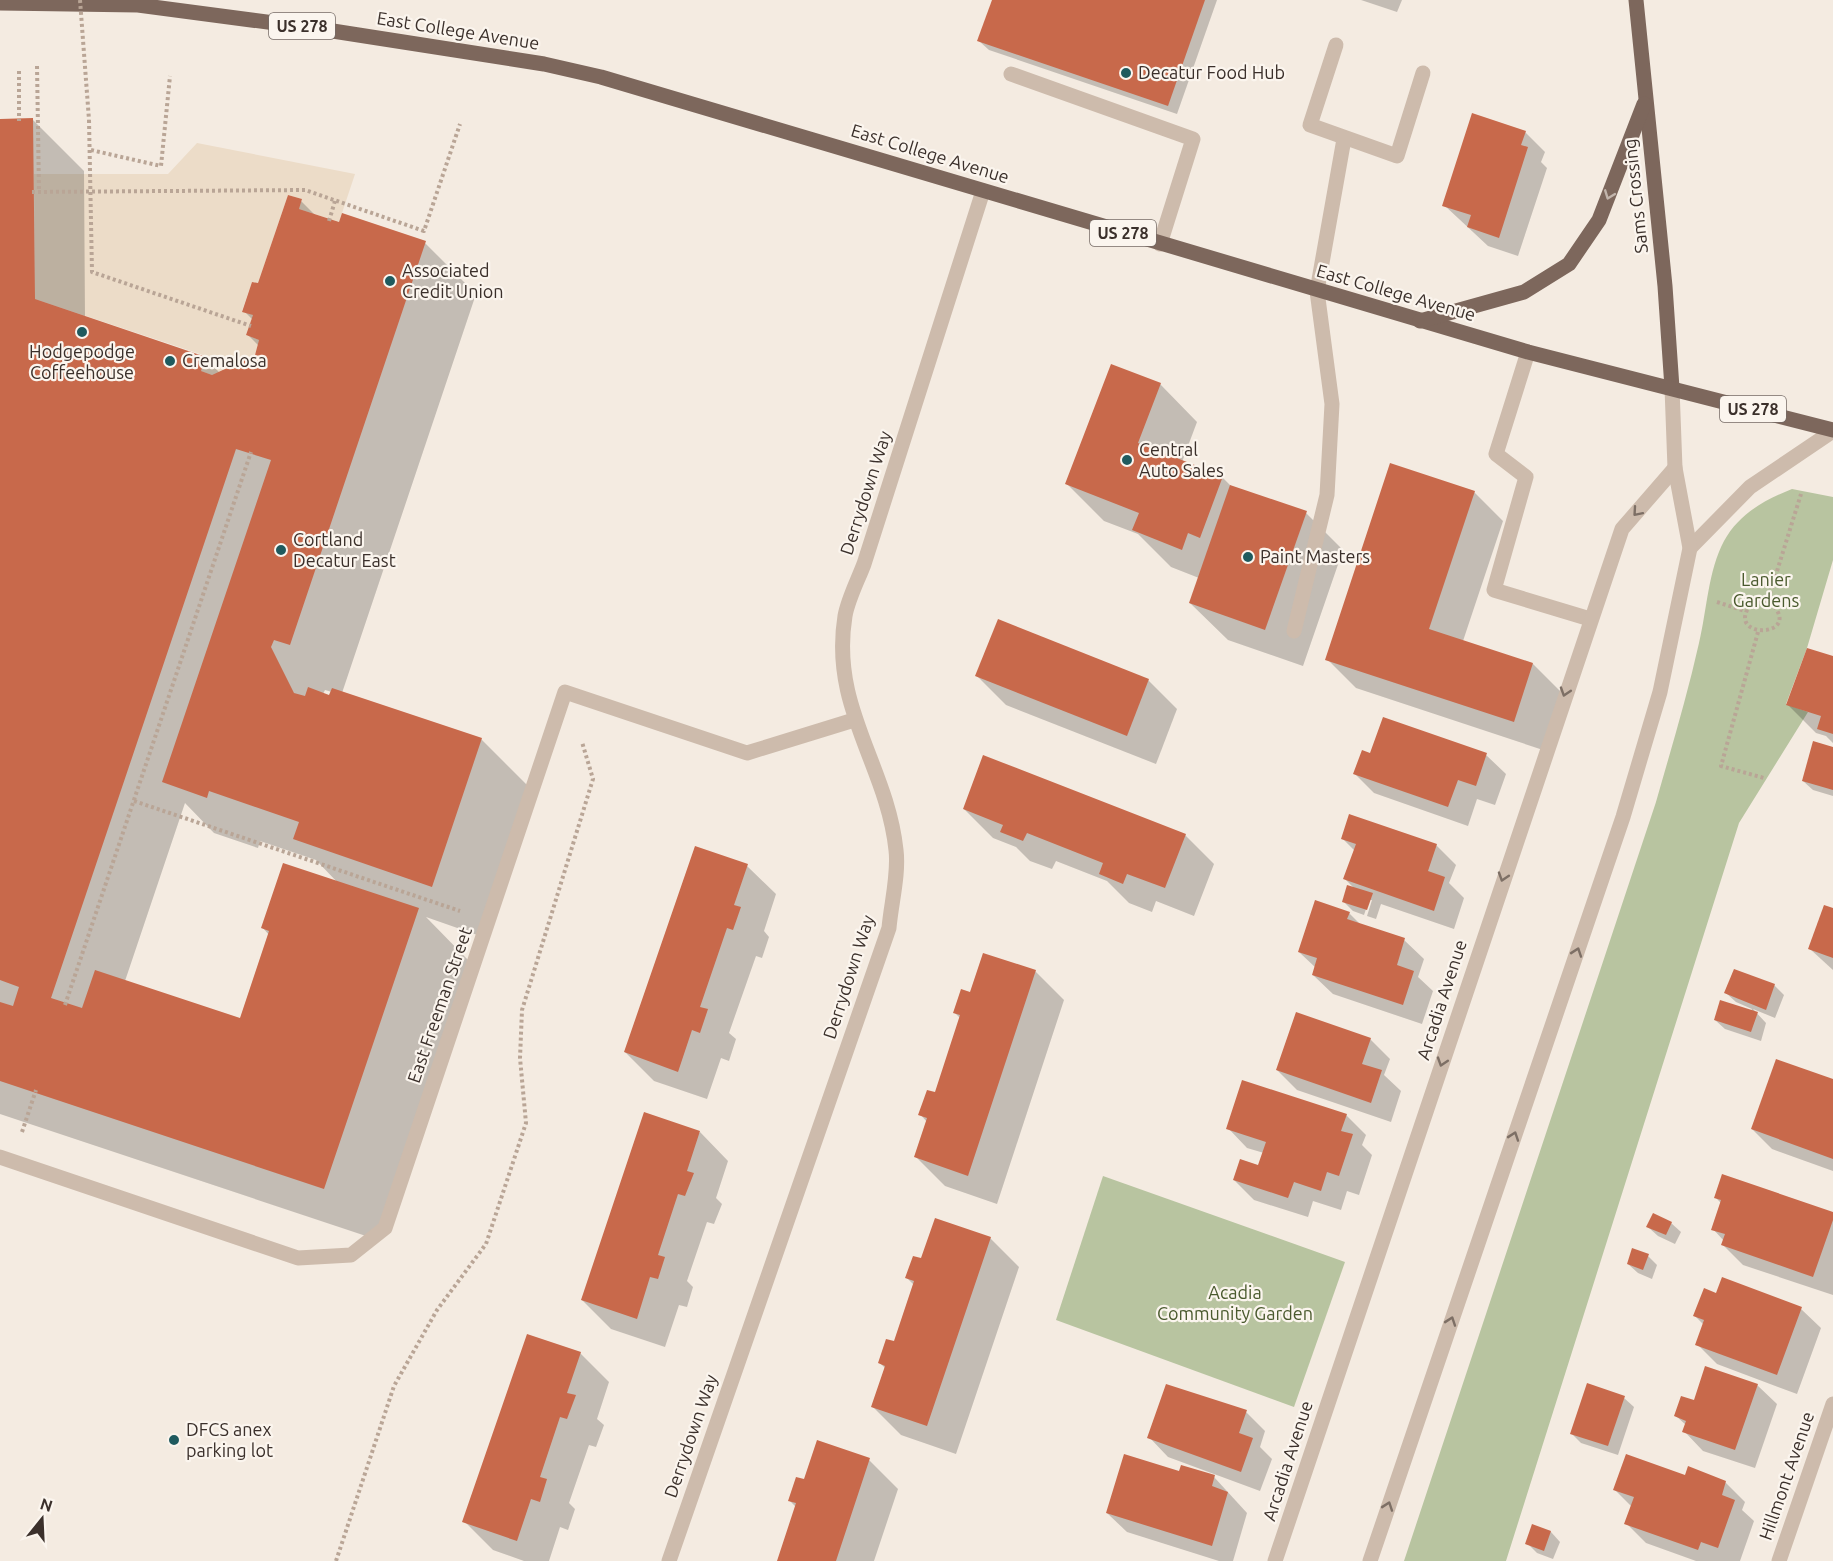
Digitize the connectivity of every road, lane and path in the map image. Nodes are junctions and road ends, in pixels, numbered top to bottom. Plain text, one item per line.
1 (80, 0) edge
2 (1636, 0) edge
3 (0, 3) edge
4 (1336, 45) dead end
5 (37, 66) dead end
6 (19, 71) dead end
7 (1423, 73) dead end
8 (1011, 74) dead end
9 (170, 76) dead end
10 (1645, 102) junction
11 (19, 121) dead end
12 (460, 124) dead end
13 (1344, 139) junction
14 (91, 150) junction
15 (983, 191) junction
16 (32, 192) dead end
17 (39, 192) junction
18 (92, 192) junction
19 (336, 201) junction
20 (329, 221) dead end
21 (1160, 244) junction
22 (1317, 291) junction
23 (1419, 321) junction
24 (251, 326) dead end
25 (1528, 352) junction
26 (1672, 388) junction
27 (1833, 430) edge
28 (251, 452) dead end
29 (1675, 468) junction
30 (1801, 494) dead end
31 (1690, 548) junction
32 (1768, 600) junction
33 (1717, 602) dead end
34 (1745, 611) junction
35 (1590, 620) junction
36 (1294, 631) dead end
37 (1758, 632) junction
38 (566, 692) junction
39 (854, 720) junction
40 (1764, 778) dead end
41 (134, 801) junction
42 (489, 920) junction
43 (65, 1005) dead end
44 (36, 1090) dead end
45 (6, 1159) edge
46 (1833, 1404) edge
47 (336, 1561) edge
48 (669, 1561) edge
49 (1275, 1561) edge
50 (1370, 1561) edge
51 (1779, 1561) edge

1 - 14 path, bridge
2 - 10 main road, Sams Crossing
3 - 15 main road, East College Avenue / US 278
4 - 13 street
5 - 17 path
6 - 11 path
7 - 13 street
8 - 21 street
9 - 14 path
10 -> 23 main road
10 - 26 main road, Sams Crossing
12 - 19 path
13 - 22 street
14 - 18 path
15 - 21 main road, East College Avenue / US 278
15 - 39 street, Derrydown Way
16 - 17 path
17 - 18 path
18 - 19 path
18 - 24 path
19 - 20 path
21 - 22 main road, East College Avenue / US 278
22 - 23 main road, East College Avenue / US 278
22 - 36 street
23 - 25 main road, East College Avenue / US 278
25 - 26 main road, East College Avenue / US 278
25 - 35 street
26 - 27 main road, East College Avenue / US 278
26 - 29 street
27 - 31 street
28 - 41 path
29 - 31 street
29 -> 35 street, Arcadia Avenue
30 - 32 path
50 -> 31 street
32 - 34 path
32 - 37 path
33 - 34 path
34 - 37 path
35 -> 49 street, Arcadia Avenue
37 - 40 path
38 - 39 street
38 - 42 street, East Freeman Street
38 - 47 path
39 - 48 street, Derrydown Way
41 - 42 path
41 - 43 path
42 - 45 street, East Freeman Street
44 - 45 path
46 - 51 street, Hillmont Avenue

